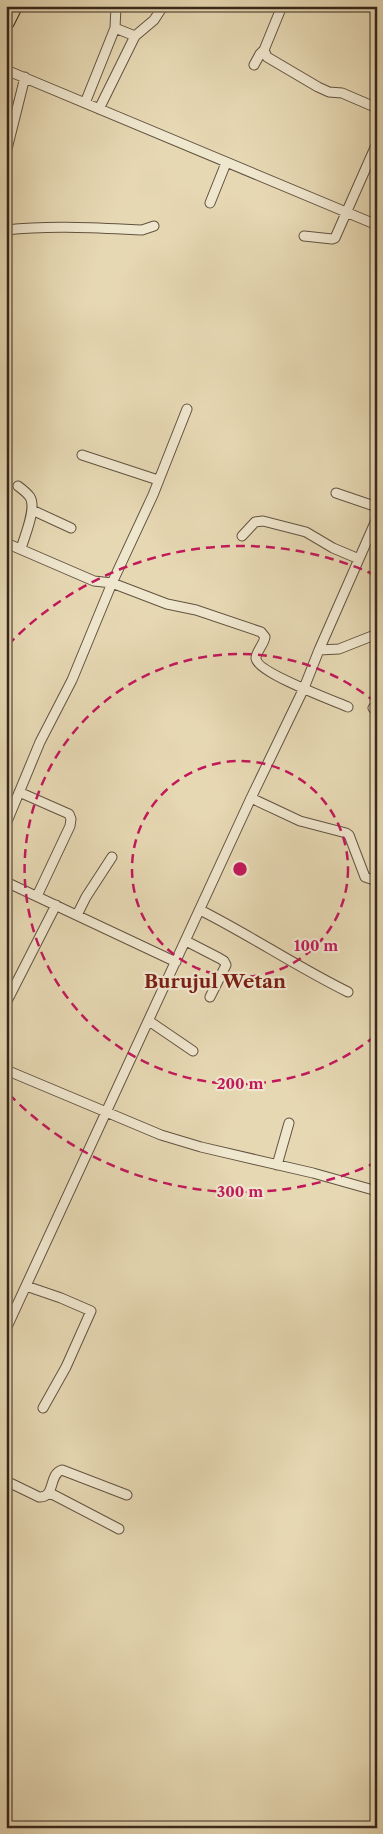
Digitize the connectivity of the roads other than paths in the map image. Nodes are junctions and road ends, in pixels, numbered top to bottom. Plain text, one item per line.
1 (14, 6) edge
2 (116, 6) edge
3 (163, 6) edge
4 (282, 6) edge
5 (6, 22) edge
6 (115, 28) junction
7 (135, 36) junction
8 (264, 50) junction
9 (254, 65) dead end
10 (6, 70) edge
11 (25, 78) junction
12 (85, 103) junction
13 (377, 108) edge
14 (100, 109) junction
15 (377, 143) edge
16 (6, 154) edge
17 (226, 163) junction
18 (210, 203) dead end
19 (347, 213) junction
20 (377, 225) edge
21 (154, 226) dead end
22 (6, 230) edge
23 (304, 236) dead end
24 (187, 409) dead end
25 (82, 455) dead end
26 (158, 480) junction
27 (18, 486) dead end
28 (336, 493) dead end
29 (377, 507) edge
30 (32, 510) junction
31 (377, 518) edge
32 (72, 528) dead end
33 (242, 536) dead end
34 (7, 545) edge
35 (21, 549) junction
36 (359, 559) junction
37 (112, 583) junction
38 (377, 634) edge
39 (319, 650) junction
40 (304, 688) junction
41 (348, 706) dead end
42 (19, 792) junction
43 (251, 798) junction
44 (6, 824) edge
45 (112, 857) dead end
46 (377, 881) edge
47 (6, 882) edge
48 (37, 896) junction
49 (56, 905) junction
50 (200, 910) junction
51 (77, 915) junction
52 (186, 941) junction
53 (176, 962) junction
54 (348, 992) dead end
55 (210, 996) dead end
56 (6, 1003) edge
57 (149, 1021) junction
58 (193, 1051) dead end
59 (6, 1070) edge
60 (107, 1111) junction
61 (289, 1123) dead end
62 (277, 1165) junction
63 (377, 1191) edge
64 (26, 1286) junction
65 (6, 1329) edge
66 (43, 1408) dead end
67 (6, 1481) edge
68 (50, 1493) junction
69 (127, 1495) dead end
70 (119, 1530) dead end

1 - 5 highway
2 - 6 street
3 - 7 street
4 - 8 street
6 - 7 street
6 - 12 street
7 - 14 street
8 - 9 street
8 - 13 street
10 - 11 street
11 - 12 street
11 - 16 street
12 - 14 street
14 - 17 street
15 - 19 street
17 - 18 street
17 - 19 street
19 - 20 street
19 - 23 street
21 - 22 street
24 - 26 street
25 - 26 street
26 - 37 street
27 - 30 street
28 - 29 street
30 - 32 street
30 - 35 street
31 - 36 street
33 - 36 street
34 - 35 street
35 - 37 street
36 - 39 street
37 - 40 street
37 - 42 street
38 - 39 street
39 - 40 street
40 - 41 street
40 - 43 street
42 - 44 street
42 - 48 street
43 - 46 street
43 - 50 street
45 - 51 street
47 - 48 street
48 - 49 street
49 - 51 street
49 - 56 street
50 - 52 street
50 - 54 street
51 - 53 street
52 - 53 street
52 - 55 street
53 - 57 street
57 - 58 street
57 - 60 street
59 - 60 street
60 - 62 street
60 - 64 street
61 - 62 street
62 - 63 street
64 - 65 street
64 - 66 street
67 - 68 street
68 - 69 street
68 - 70 street

